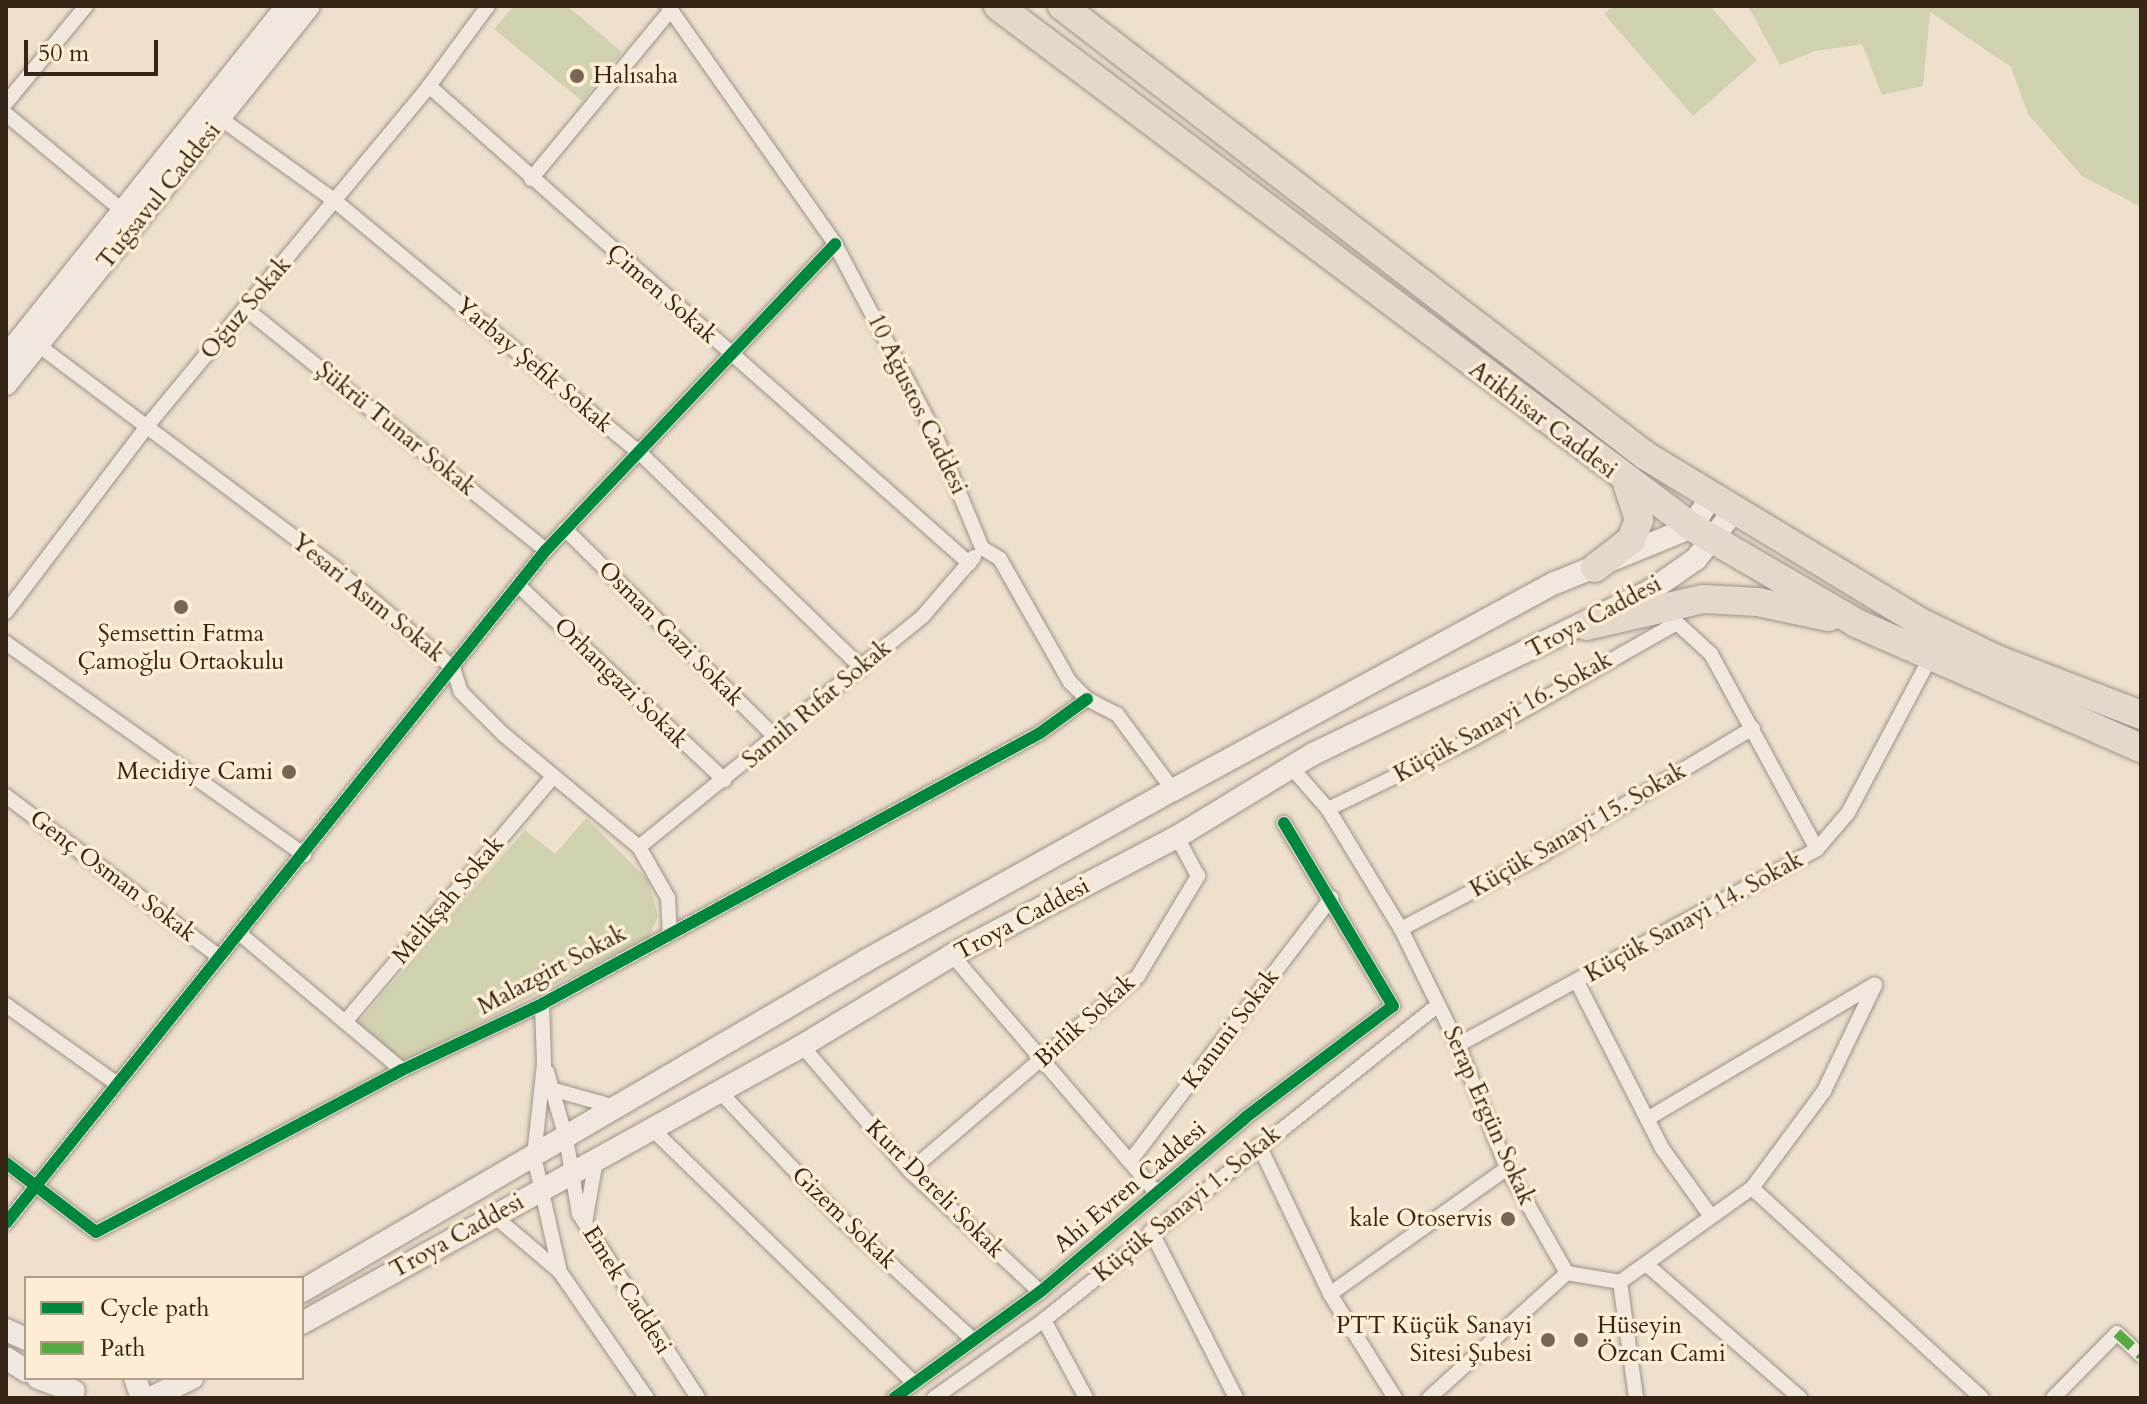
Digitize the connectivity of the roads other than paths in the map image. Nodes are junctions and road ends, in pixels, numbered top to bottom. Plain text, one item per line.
1 (86, 6) edge
2 (287, 6) edge
3 (309, 6) edge
4 (488, 6) edge
5 (998, 6) edge
6 (1062, 6) edge
7 (669, 8) edge
8 (429, 86) junction
9 (6, 103) edge
10 (6, 114) edge
11 (221, 119) junction
12 (531, 179) junction
13 (335, 201) junction
14 (124, 212) junction
15 (835, 244) junction
16 (246, 309) junction
17 (38, 345) junction
18 (6, 357) edge
19 (732, 357) junction
20 (6, 384) edge
21 (147, 426) junction
22 (640, 453) junction
23 (1627, 484) junction
24 (1722, 505) junction
25 (565, 529) junction
26 (1703, 534) junction
27 (982, 548) junction
28 (546, 550) junction
29 (969, 563) junction
30 (1595, 568) junction
31 (518, 585) junction
32 (6, 612) edge
33 (1856, 623) junction
34 (1586, 626) junction
35 (6, 643) edge
36 (1931, 656) junction
37 (453, 668) junction
38 (862, 668) junction
39 (1087, 699) junction
40 (2141, 715) edge
41 (1753, 728) junction
42 (777, 739) junction
43 (2141, 748) edge
44 (1291, 767) junction
45 (552, 778) junction
46 (724, 780) junction
47 (1173, 790) junction
48 (6, 796) edge
49 (1328, 809) junction
50 (1284, 823) dead end
51 (1177, 837) junction
52 (639, 847) junction
53 (1817, 849) junction
54 (304, 855) junction
55 (1331, 898) junction
56 (1401, 929) junction
57 (670, 931) junction
58 (239, 933) junction
59 (952, 955) junction
60 (220, 957) junction
61 (1577, 982) junction
62 (542, 1004) junction
63 (6, 1005) edge
64 (1438, 1005) junction
65 (345, 1022) junction
66 (1458, 1045) junction
67 (802, 1046) junction
68 (1045, 1059) junction
69 (544, 1064) junction
70 (402, 1070) junction
71 (117, 1084) junction
72 (551, 1089) junction
73 (720, 1092) junction
74 (615, 1107) junction
75 (1647, 1119) junction
76 (651, 1128) junction
77 (566, 1138) junction
78 (1259, 1145) junction
79 (534, 1156) junction
80 (596, 1160) junction
81 (1131, 1160) junction
82 (6, 1163) edge
83 (1507, 1168) junction
84 (910, 1171) junction
85 (569, 1177) junction
86 (37, 1185) junction
87 (1752, 1188) junction
88 (539, 1190) junction
89 (1156, 1192) junction
90 (493, 1215) junction
91 (1710, 1215) junction
92 (6, 1223) edge
93 (585, 1223) junction
94 (1151, 1231) junction
95 (1646, 1264) junction
96 (560, 1272) junction
97 (1567, 1273) junction
98 (1620, 1282) junction
99 (304, 1290) edge
100 (1040, 1292) junction
101 (1330, 1294) junction
102 (1044, 1320) junction
103 (304, 1322) edge
104 (972, 1339) junction
105 (2141, 1355) edge
106 (6, 1358) edge
107 (24, 1370) edge
108 (45, 1380) edge
109 (188, 1380) edge
110 (914, 1383) junction
111 (76, 1389) edge
112 (937, 1397) edge
113 (151, 1398) edge
114 (647, 1398) edge
115 (698, 1398) edge
116 (894, 1398) edge
117 (1086, 1398) edge
118 (1236, 1398) edge
119 (1395, 1398) edge
120 (1429, 1398) edge
121 (1636, 1398) edge
122 (1800, 1398) edge
123 (1982, 1398) edge
124 (2053, 1398) edge

1 - 9 street
2 - 14 main road
3 - 11 main road, Tuğsavul Caddesi
4 - 8 street, Oğuz Sokak
5 - 23 highway, Atikhisar Caddesi
6 - 24 highway, Atikhisar Caddesi
7 - 12 street
7 - 15 street, 10 Ağustos Caddesi
8 - 12 street, Çimen Sokak
8 - 13 street, Oğuz Sokak
10 - 14 street
11 - 13 street, Yarbay Şefik Sokak
11 - 17 main road, Tuğsavul Caddesi
12 - 19 street, Çimen Sokak
13 - 16 street, Oğuz Sokak
13 - 22 street, Yarbay Şefik Sokak
14 - 18 main road
15 - 19 street
15 - 27 street, 10 Ağustos Caddesi
16 - 21 street, Oğuz Sokak
16 - 28 street, Şükrü Tunar Sokak
17 - 20 main road, Tuğsavul Caddesi
17 - 21 street, Yesari Asım Sokak
19 - 22 street
19 - 29 street, Çimen Sokak
21 - 32 street, Oğuz Sokak
21 - 37 street, Yesari Asım Sokak
22 - 25 street
22 - 38 street, Yarbay Şefik Sokak
23 - 26 highway, Atikhisar Caddesi
23 - 30 highway
24 - 26 main road, Troya Caddesi
24 - 40 highway, Atikhisar Caddesi
25 - 28 street
25 - 42 street, Osman Gazi Sokak
26 - 30 main road, Troya Caddesi
26 - 33 highway, Atikhisar Caddesi
26 - 34 main road, Troya Caddesi
27 - 29 street, Samih Rıfat Sokak
27 - 39 street, 10 Ağustos Caddesi
28 - 31 street
29 - 38 street, Samih Rıfat Sokak
30 - 47 main road, Troya Caddesi
31 - 37 street
31 - 46 street, Orhangazi Sokak
33 - 34 highway
33 - 36 highway, Atikhisar Caddesi
34 - 44 main road, Troya Caddesi
35 - 54 street
36 - 43 highway, Atikhisar Caddesi
36 - 53 street, Küçük Sanayi 14. Sokak
37 - 45 street, Yesari Asım Sokak
37 - 54 street
38 - 42 street, Samih Rıfat Sokak
39 - 47 street, 10 Ağustos Caddesi
39 - 57 street, Malazgirt Sokak
41 - 49 street, Küçük Sanayi 16. Sokak
41 - 53 street
41 - 56 street, Küçük Sanayi 15. Sokak
42 - 46 street, Samih Rıfat Sokak
44 - 49 street, Serap Ergün Sokak
44 - 51 main road, Troya Caddesi
45 - 52 street, Yesari Asım Sokak
45 - 65 street, Melikşah Sokak
46 - 52 street, Samih Rıfat Sokak
47 - 74 main road, Troya Caddesi
48 - 60 street, Genç Osman Sokak
49 - 56 street, Serap Ergün Sokak
50 - 55 street
51 - 59 main road, Troya Caddesi
51 - 68 street, Birlik Sokak
52 - 57 street, Yesari Asım Sokak
53 - 61 street, Küçük Sanayi 14. Sokak
54 - 58 street
55 - 81 street, Kanuni Sokak
55 - 89 street, Ahi Evren Caddesi
56 - 64 street, Serap Ergün Sokak
57 - 62 street, Malazgirt Sokak
58 - 60 street
58 - 65 street
59 - 67 main road, Troya Caddesi
59 - 68 street
60 - 71 street
61 - 66 street, Küçük Sanayi 14. Sokak
61 - 75 street
62 - 69 street
62 - 70 street, Malazgirt Sokak
63 - 71 street
64 - 66 street, Serap Ergün Sokak
64 - 78 street, Küçük Sanayi 1. Sokak
65 - 70 street
66 - 83 street, Serap Ergün Sokak
67 - 73 main road, Troya Caddesi
67 - 84 street, Kurt Dereli Sokak
68 - 81 street
68 - 84 street, Birlik Sokak
69 - 72 street, Emek Caddesi
69 - 79 street, Emek Caddesi
70 - 86 street, Malazgirt Sokak
71 - 86 street
72 - 74 street
72 - 77 street, Emek Caddesi
73 - 76 main road, Troya Caddesi
73 - 104 street, Gizem Sokak
74 - 77 main road, Troya Caddesi
75 - 87 street
75 - 91 street
76 - 80 main road, Troya Caddesi
76 - 110 street
77 - 79 main road, Troya Caddesi
77 - 85 street, Emek Caddesi
78 - 94 street, Küçük Sanayi 1. Sokak
78 - 101 street
79 - 88 street, Emek Caddesi
79 - 99 main road, Troya Caddesi
80 - 85 main road, Troya Caddesi
80 - 93 street
81 - 89 street
82 - 86 street
83 - 97 street, Serap Ergün Sokak
83 - 101 street
84 - 100 street, Kurt Dereli Sokak
85 - 88 main road, Troya Caddesi
85 - 93 street, Emek Caddesi
86 - 92 street
87 - 91 street
87 - 123 street
88 - 90 main road, Troya Caddesi
88 - 96 street, Emek Caddesi
89 - 100 street, Ahi Evren Caddesi
90 - 96 street
90 - 103 main road, Troya Caddesi
91 - 95 street
93 - 115 street, Emek Caddesi
94 - 102 street, Küçük Sanayi 1. Sokak
94 - 118 street
95 - 98 street
95 - 122 street
96 - 114 street, Emek Caddesi
97 - 98 street
97 - 120 street
98 - 121 street
100 - 104 street, Ahi Evren Caddesi
101 - 119 street
102 - 112 street, Küçük Sanayi 1. Sokak
102 - 117 street
104 - 110 street, Ahi Evren Caddesi
105 - 124 street
106 - 107 main road
108 - 111 main road
109 - 113 main road
110 - 116 street, Ahi Evren Caddesi

